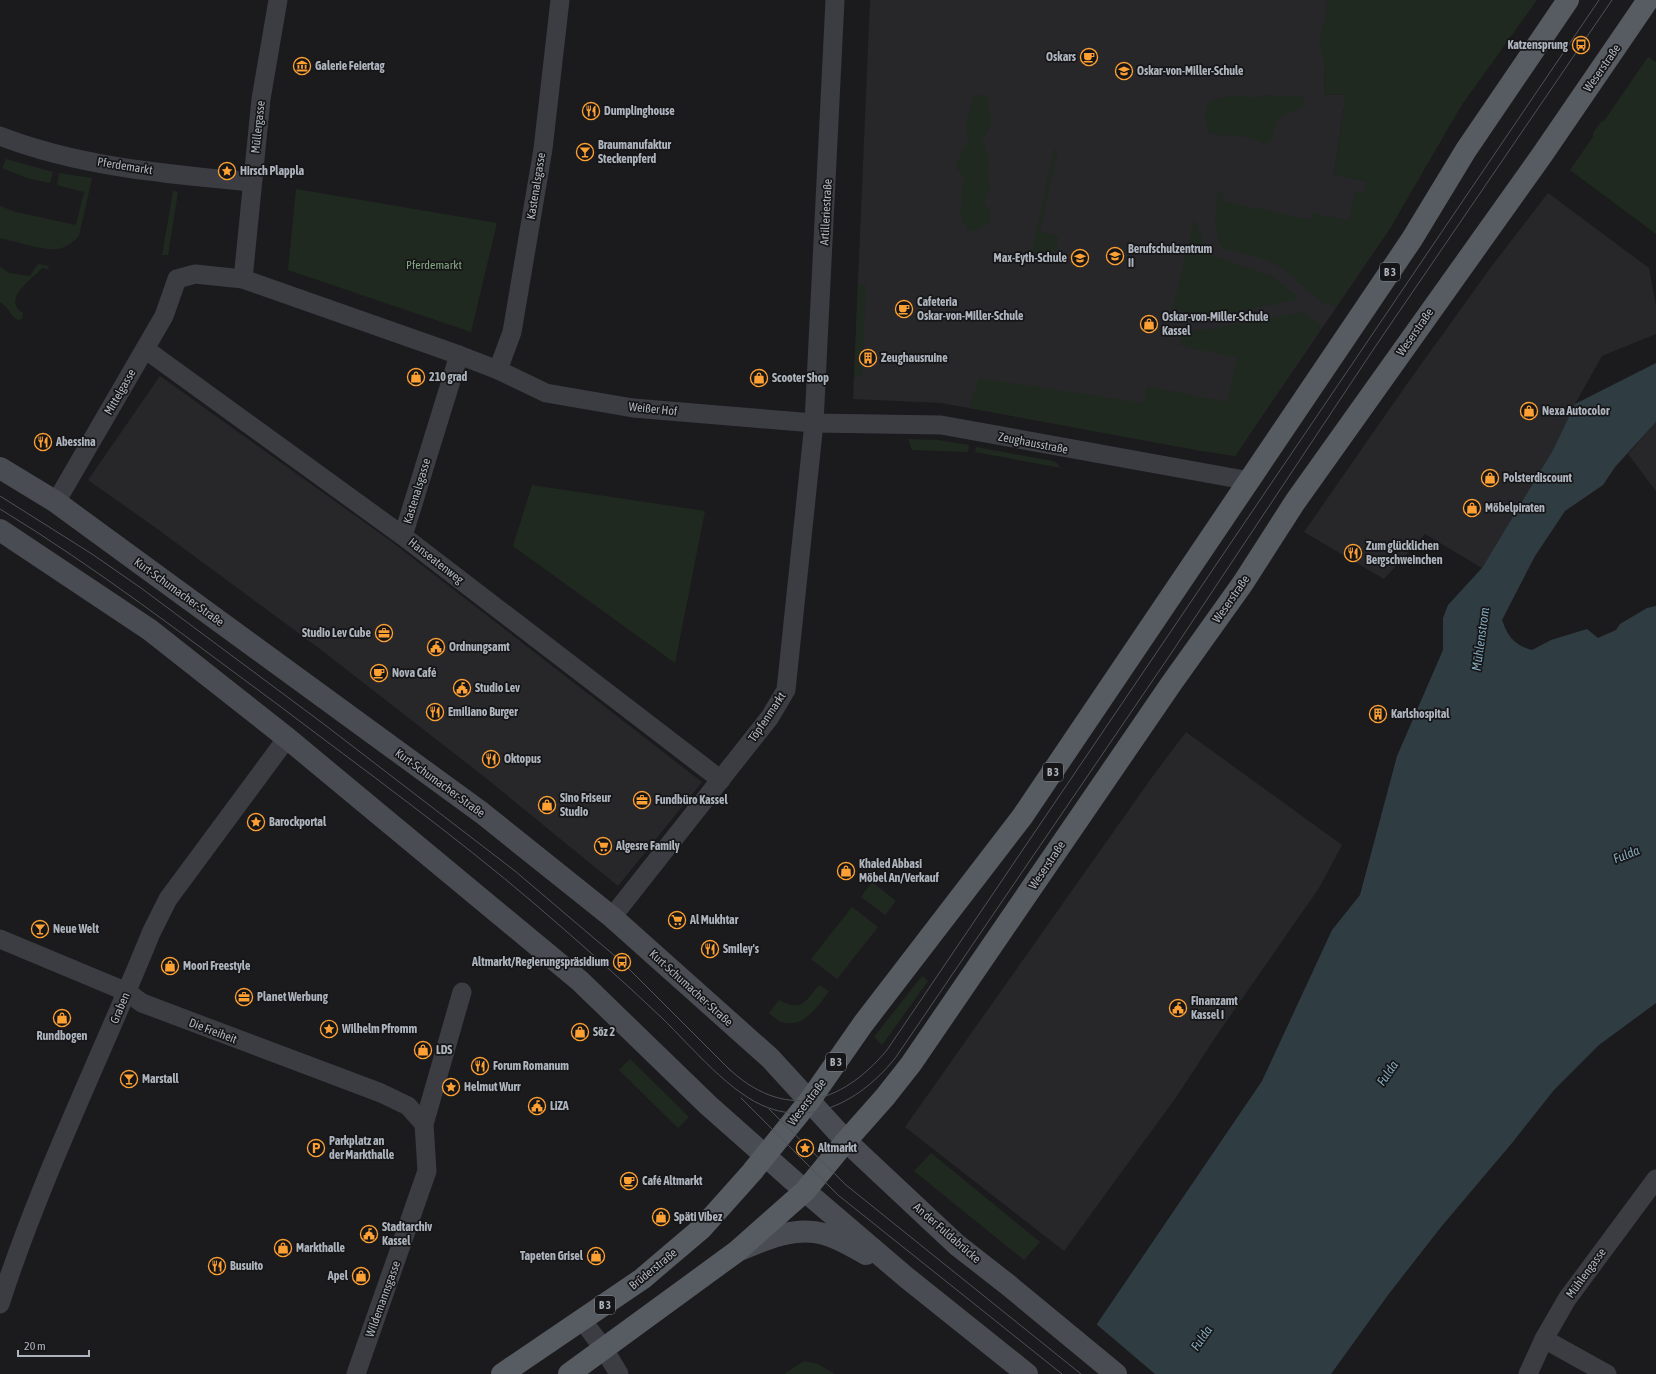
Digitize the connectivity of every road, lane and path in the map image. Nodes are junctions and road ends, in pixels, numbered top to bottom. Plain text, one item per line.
1 (278, 0) edge
2 (560, 0) edge
3 (835, 0) edge
4 (1568, 0) edge
5 (1648, 0) edge
6 (0, 136) edge
7 (252, 182) junction
8 (242, 279) junction
9 (145, 349) junction
10 (459, 355) junction
11 (498, 370) junction
12 (814, 423) junction
13 (0, 468) edge
14 (1250, 482) junction
15 (56, 502) junction
16 (0, 530) edge
17 (403, 536) junction
18 (287, 738) junction
19 (721, 780) junction
20 (612, 917) junction
21 (0, 939) edge
22 (127, 992) junction
23 (462, 992) dead end
24 (810, 1100) junction
25 (424, 1124) junction
26 (846, 1141) junction
27 (765, 1155) junction
28 (1656, 1179) edge
29 (805, 1191) junction
30 (736, 1252) junction
31 (907, 1278) junction
32 (0, 1304) edge
33 (582, 1320) junction
34 (1544, 1339) junction
35 (604, 1349) junction
36 (1022, 1369) edge
37 (356, 1374) edge
38 (502, 1374) edge
39 (569, 1374) edge
40 (619, 1374) edge
41 (1116, 1374) edge
42 (1528, 1374) edge
43 (1607, 1374) edge

1 - 7 street, Müllergasse
2 - 11 street, Kastenalsgasse
3 - 12 street, Artilleriestraße
4 - 14 main road, Weserstraße / B 3
5 - 26 main road, Weserstraße
6 - 7 street, Pferdemarkt
7 - 8 street, Müllergasse
8 - 9 street, Mittelgasse
8 - 10 street
9 - 15 street, Mittelgasse
9 - 17 street, Hanseatenweg
10 - 11 street
10 - 17 street, Kastenalsgasse
11 - 12 street, Weißer Hof
12 - 14 street, Zeughausstraße
12 - 19 street, Töpfenmarkt
13 - 15 main road, Kurt-Schumacher-Straße
14 - 24 main road, Weserstraße / B 3
15 - 20 main road, Kurt-Schumacher-Straße
16 - 18 main road
17 - 19 street, Hanseatenweg
18 - 22 street, Graben
18 - 27 main road
19 - 20 street, Töpfenmarkt
20 - 24 main road, Kurt-Schumacher-Straße
21 - 22 street, Die Freiheit
22 - 25 street, Die Freiheit
22 - 32 street, Graben
23 - 25 street, Wildemannsgasse
24 - 26 main road, Kurt-Schumacher-Straße
24 - 27 main road, Weserstraße / B 3
25 - 37 street, Wildemannsgasse
26 - 29 main road, Weserstraße
26 - 41 main road, An der Fuldabrücke
27 - 29 main road
27 - 33 main road, Brüderstraße / B 3
28 - 34 street, Mühlengasse
29 - 30 main road
29 - 31 main road
30 - 31 main road
30 - 35 main road
31 - 36 main road
33 - 35 street
33 - 38 main road, Brüderstraße / B 3
34 - 42 street, Mühlengasse
34 - 43 street
35 - 39 main road
35 - 40 street

